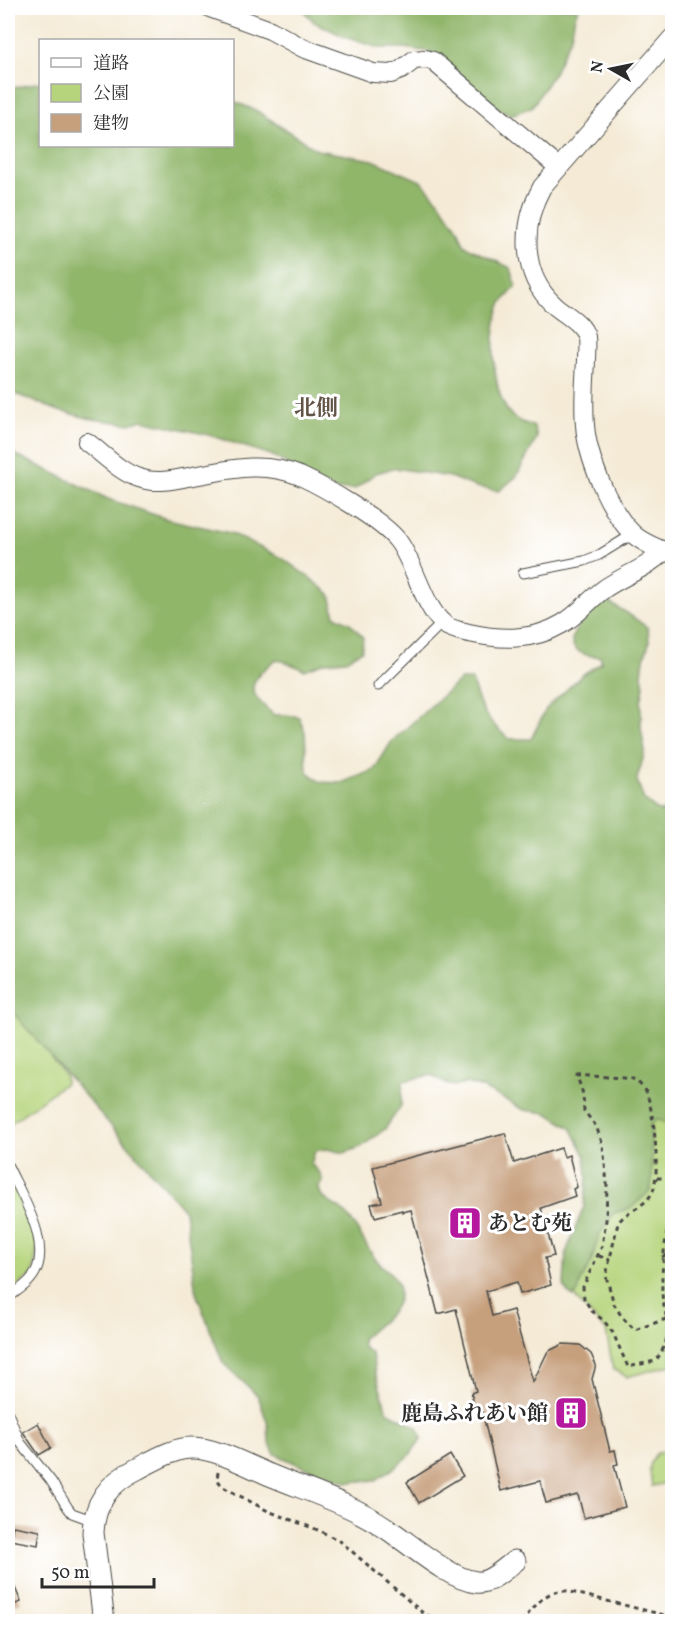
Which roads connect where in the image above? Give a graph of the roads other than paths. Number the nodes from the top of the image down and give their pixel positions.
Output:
1 (210, 8) edge
2 (671, 36) edge
3 (558, 167) junction
4 (87, 442) dead end
5 (633, 534) junction
6 (668, 552) edge
7 (523, 573) dead end
8 (442, 623) junction
9 (378, 686) dead end
10 (8, 1166) edge
11 (8, 1298) edge
12 (8, 1413) edge
13 (94, 1521) junction
14 (515, 1561) dead end
15 (104, 1622) edge

1 - 3 street
2 - 3 street
3 - 5 street
4 - 8 street
5 - 6 street
5 - 7 lane
6 - 8 street
8 - 9 lane
10 - 11 lane
12 - 13 lane
13 - 14 street
13 - 15 street

